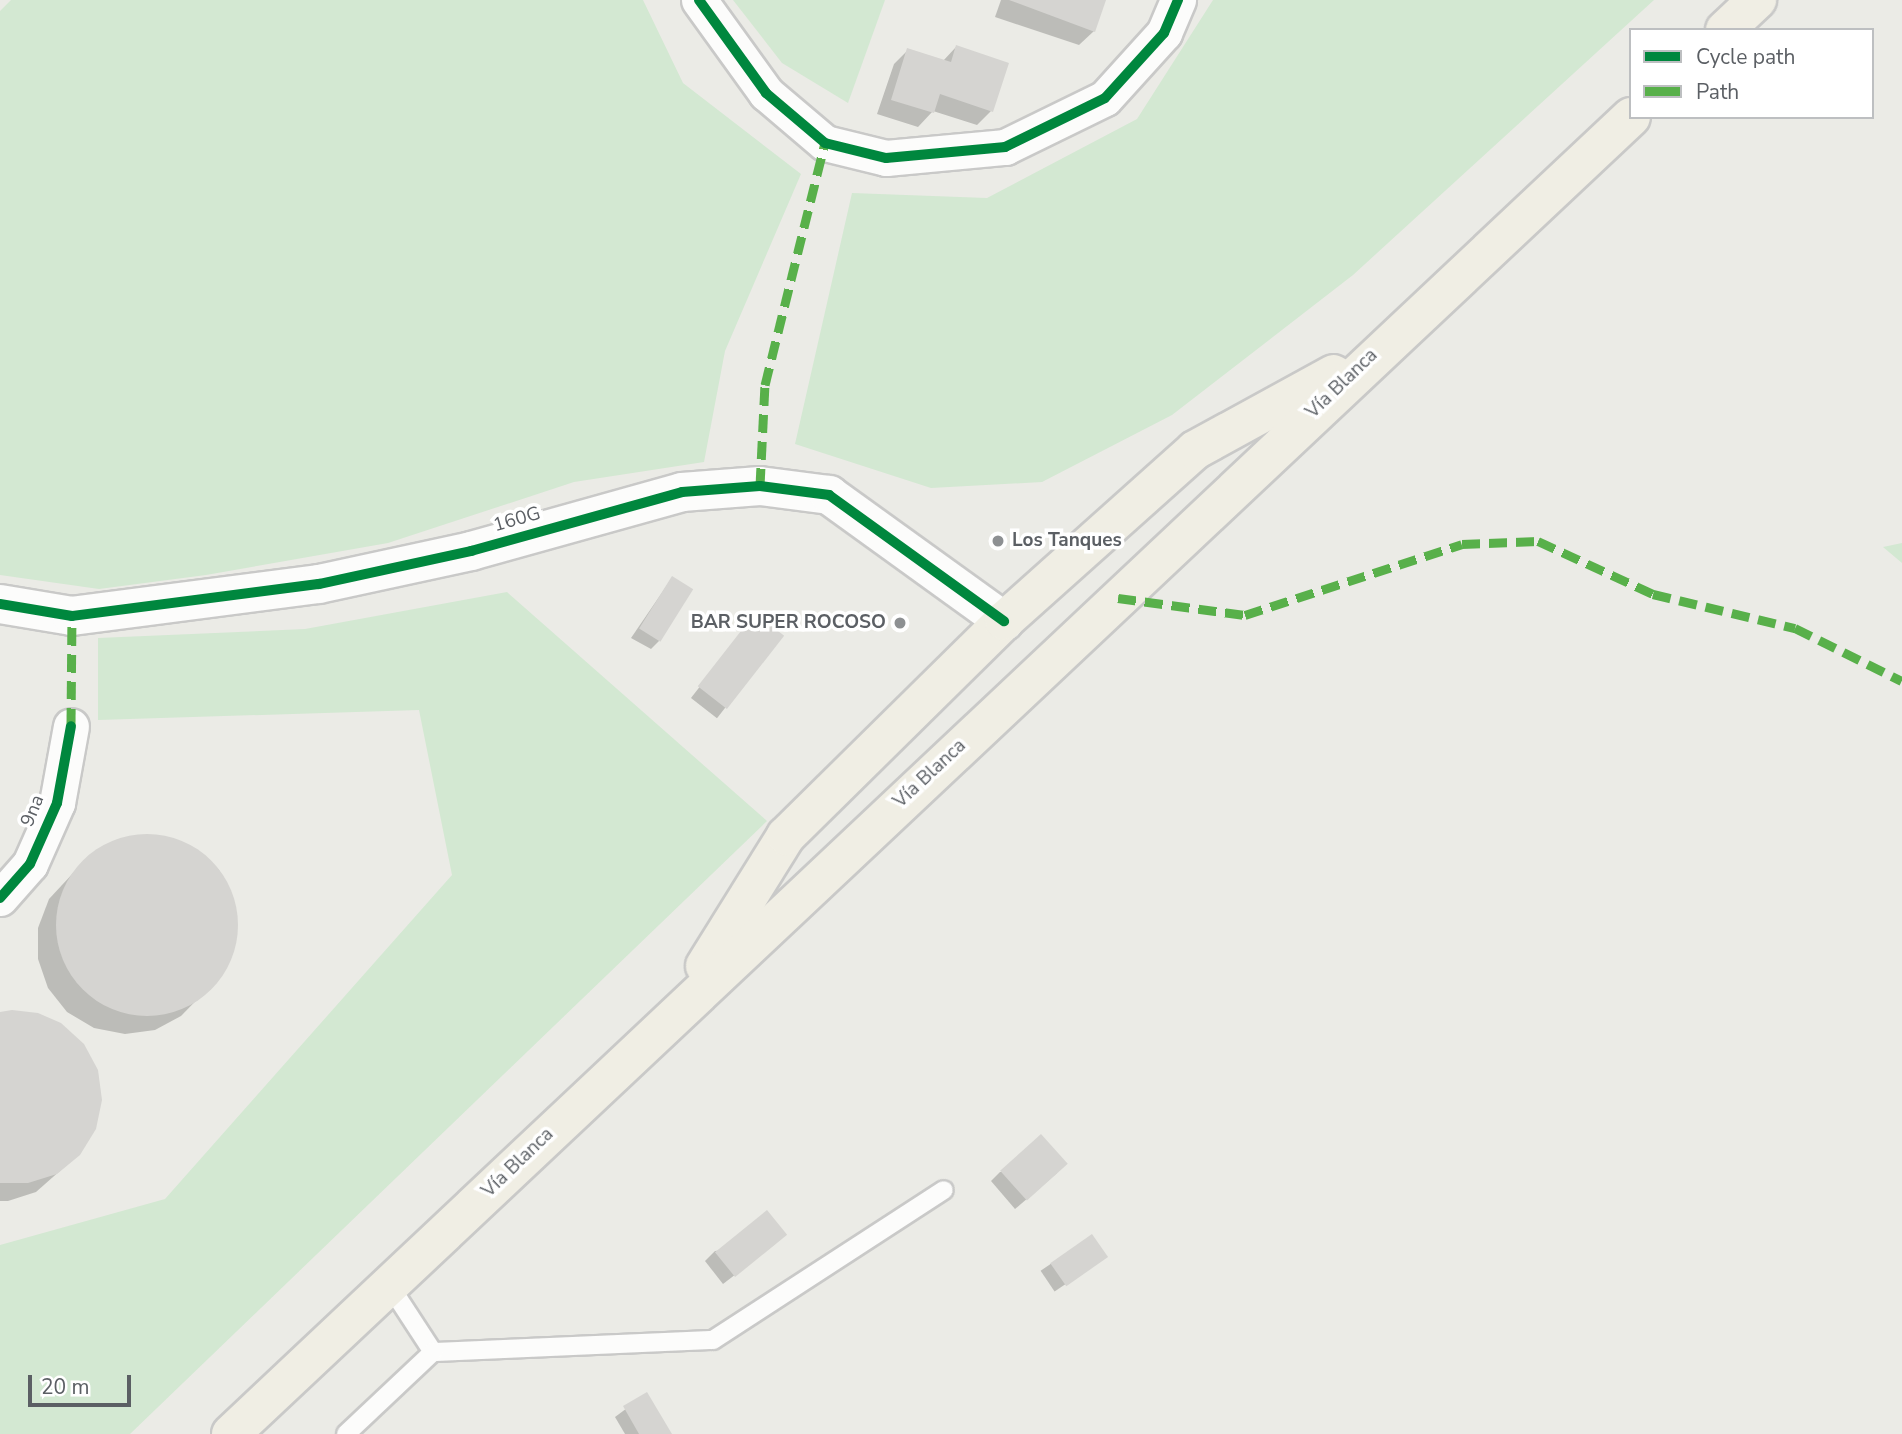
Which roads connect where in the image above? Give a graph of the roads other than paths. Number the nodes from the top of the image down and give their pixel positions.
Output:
1 (699, 0) edge
2 (1178, 0) edge
3 (1757, 0) edge
4 (1727, 28) edge
5 (1629, 119) edge
6 (1379, 349) junction
7 (0, 604) edge
8 (1004, 621) junction
9 (71, 726) dead end
10 (0, 898) edge
11 (678, 1009) junction
12 (944, 1190) dead end
13 (390, 1286) junction
14 (433, 1352) junction
15 (231, 1434) edge
16 (346, 1434) edge

1 - 2 street
3 - 4 highway
5 - 6 highway, Vía Blanca
6 - 8 highway
6 - 11 highway, Vía Blanca
7 - 8 street, 160G
8 - 11 highway
9 - 10 street, 9na
11 - 13 highway, Vía Blanca
12 - 14 lane
13 - 14 lane
13 - 15 highway, Vía Blanca
14 - 16 lane

